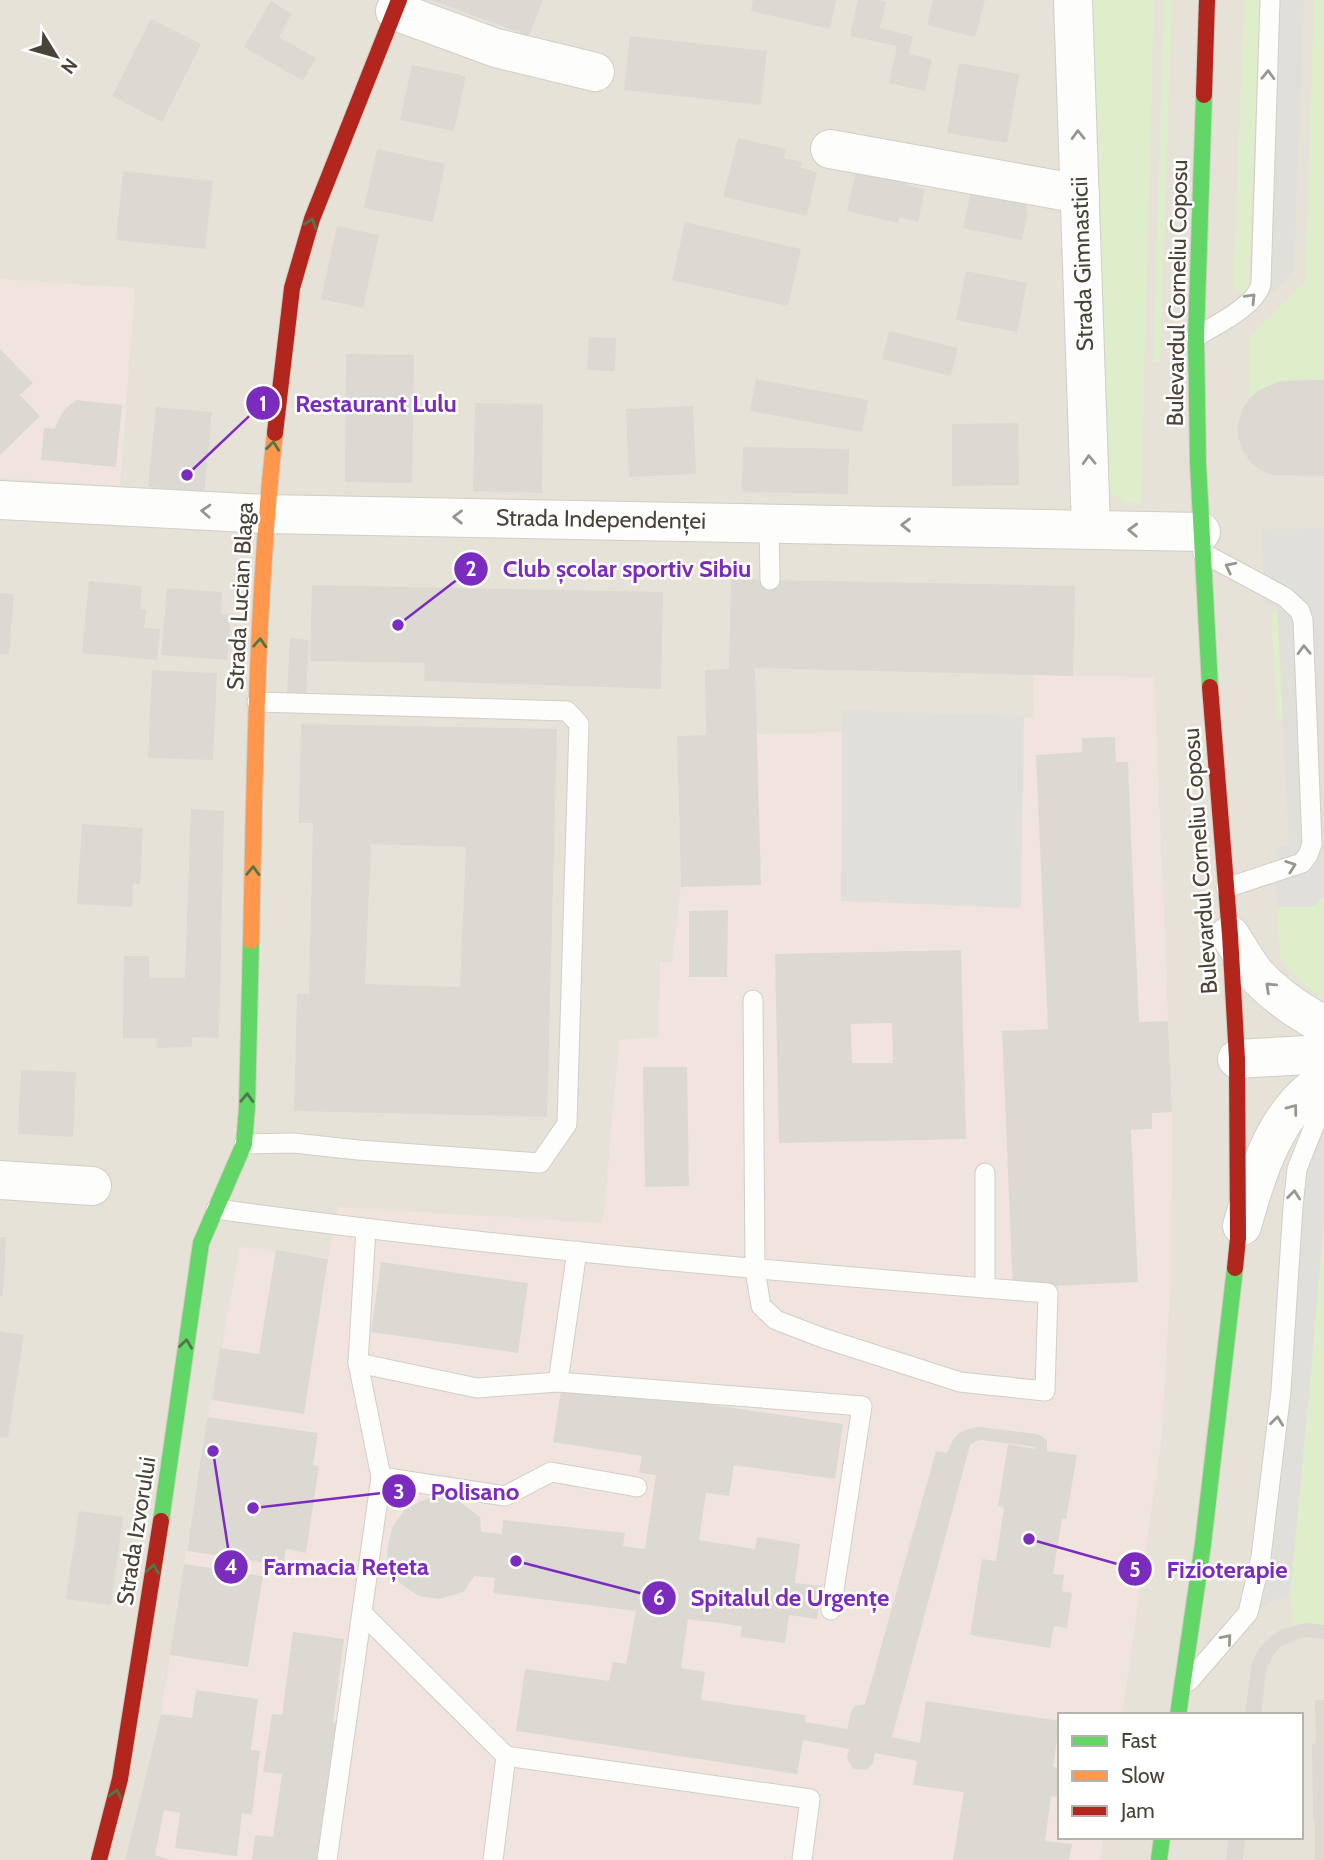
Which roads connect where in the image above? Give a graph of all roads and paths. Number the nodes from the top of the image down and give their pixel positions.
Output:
1 (1073, 0) edge
2 (1207, 0) edge
3 (1270, 0) edge
4 (397, 5) edge
5 (595, 72) dead end
6 (830, 149) dead end
7 (1080, 194) junction
8 (1196, 337) junction
9 (0, 500) edge
10 (265, 514) junction
11 (769, 523) junction
12 (1091, 528) junction
13 (1202, 542) junction
14 (769, 580) dead end
15 (257, 702) junction
16 (1226, 888) junction
17 (1230, 935) junction
18 (753, 1000) dead end
19 (1324, 1025) edge
20 (1324, 1054) edge
21 (1237, 1059) junction
22 (1324, 1081) edge
23 (1324, 1110) edge
24 (244, 1144) junction
25 (985, 1173) dead end
26 (0, 1180) edge
27 (92, 1186) dead end
28 (216, 1209) junction
29 (366, 1229) junction
30 (1238, 1238) junction
31 (577, 1251) junction
32 (755, 1270) junction
33 (985, 1288) junction
34 (358, 1363) junction
35 (558, 1382) junction
36 (381, 1477) junction
37 (637, 1487) dead end
38 (831, 1610) dead end
39 (363, 1614) junction
40 (1182, 1690) junction
41 (1178, 1713) edge
42 (506, 1756) junction
43 (1162, 1839) edge
44 (99, 1860) edge
45 (327, 1860) edge
46 (493, 1860) edge
47 (802, 1860) edge
48 (1159, 1860) edge

7 -> 1 street, Strada Gimnasticii
2 - 8 street, Bulevardul Corneliu Coposu
8 -> 3 lane
4 - 5 street
10 -> 4 street, Strada Lucian Blaga
6 - 7 street
12 -> 7 street, Strada Gimnasticii
8 - 13 street, Bulevardul Corneliu Coposu
10 -> 9 street, Strada Independenței
11 -> 10 street, Strada Independenței
15 -> 10 street, Strada Lucian Blaga
12 -> 11 street, Strada Independenței
11 - 14 lane
13 -> 12 street, Strada Independenței
13 - 16 street, Bulevardul Corneliu Coposu
16 -> 13 lane
24 -> 15 street, Strada Lucian Blaga
15 - 24 lane
16 - 17 street, Bulevardul Corneliu Coposu
19 -> 17 street
17 - 21 street, Bulevardul Corneliu Coposu
18 - 32 lane
20 - 21 street
21 - 30 street, Bulevardul Corneliu Coposu
30 -> 22 street
40 -> 23 lane
24 - 28 street, Strada Lucian Blaga
25 - 33 lane
26 - 27 street
28 - 29 lane
44 -> 28 street, Strada Izvorului
29 - 31 lane
29 - 34 lane
30 - 40 street, Bulevardul Corneliu Coposu
31 - 32 lane
31 - 35 lane
32 - 33 lane
32 - 33 lane
34 - 35 lane
34 - 36 lane
35 - 38 lane
36 - 37 lane
36 - 39 lane
39 - 42 lane
39 - 45 lane
40 - 41 street, Bulevardul Corneliu Coposu
42 - 46 lane
42 - 47 lane
43 - 48 street

